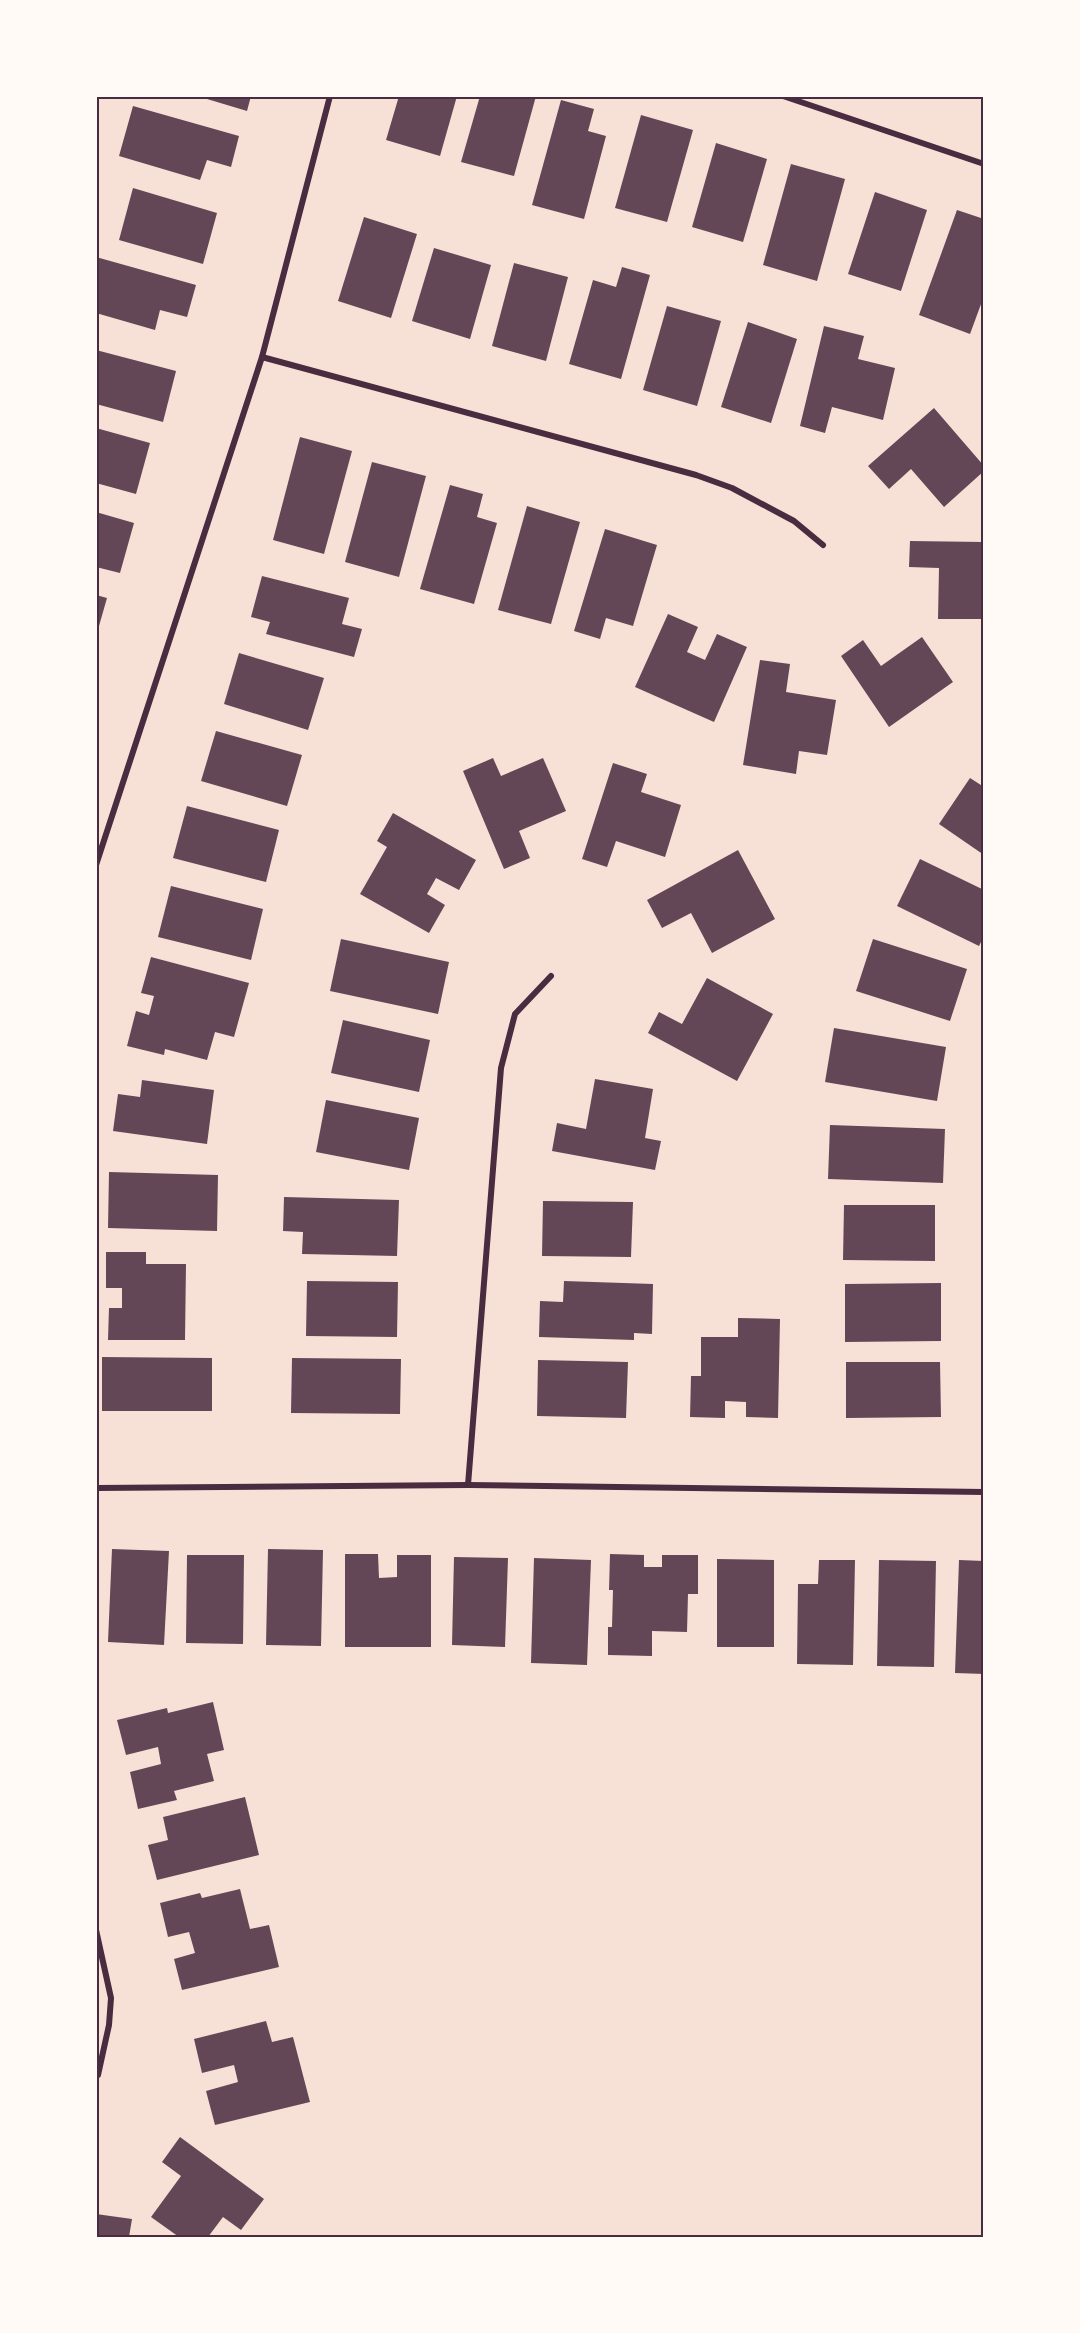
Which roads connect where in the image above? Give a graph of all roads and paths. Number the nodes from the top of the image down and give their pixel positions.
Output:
1 (330, 96) edge
2 (783, 96) edge
3 (984, 164) edge
4 (262, 357) junction
5 (823, 545) dead end
6 (96, 865) edge
7 (551, 976) dead end
8 (468, 1485) junction
9 (96, 1488) edge
10 (984, 1492) edge
11 (96, 1930) edge
12 (98, 2075) dead end

1 - 4 street
2 - 3 street
4 - 5 street
4 - 6 street
7 - 8 street
8 - 9 street
8 - 10 street
11 - 12 street

